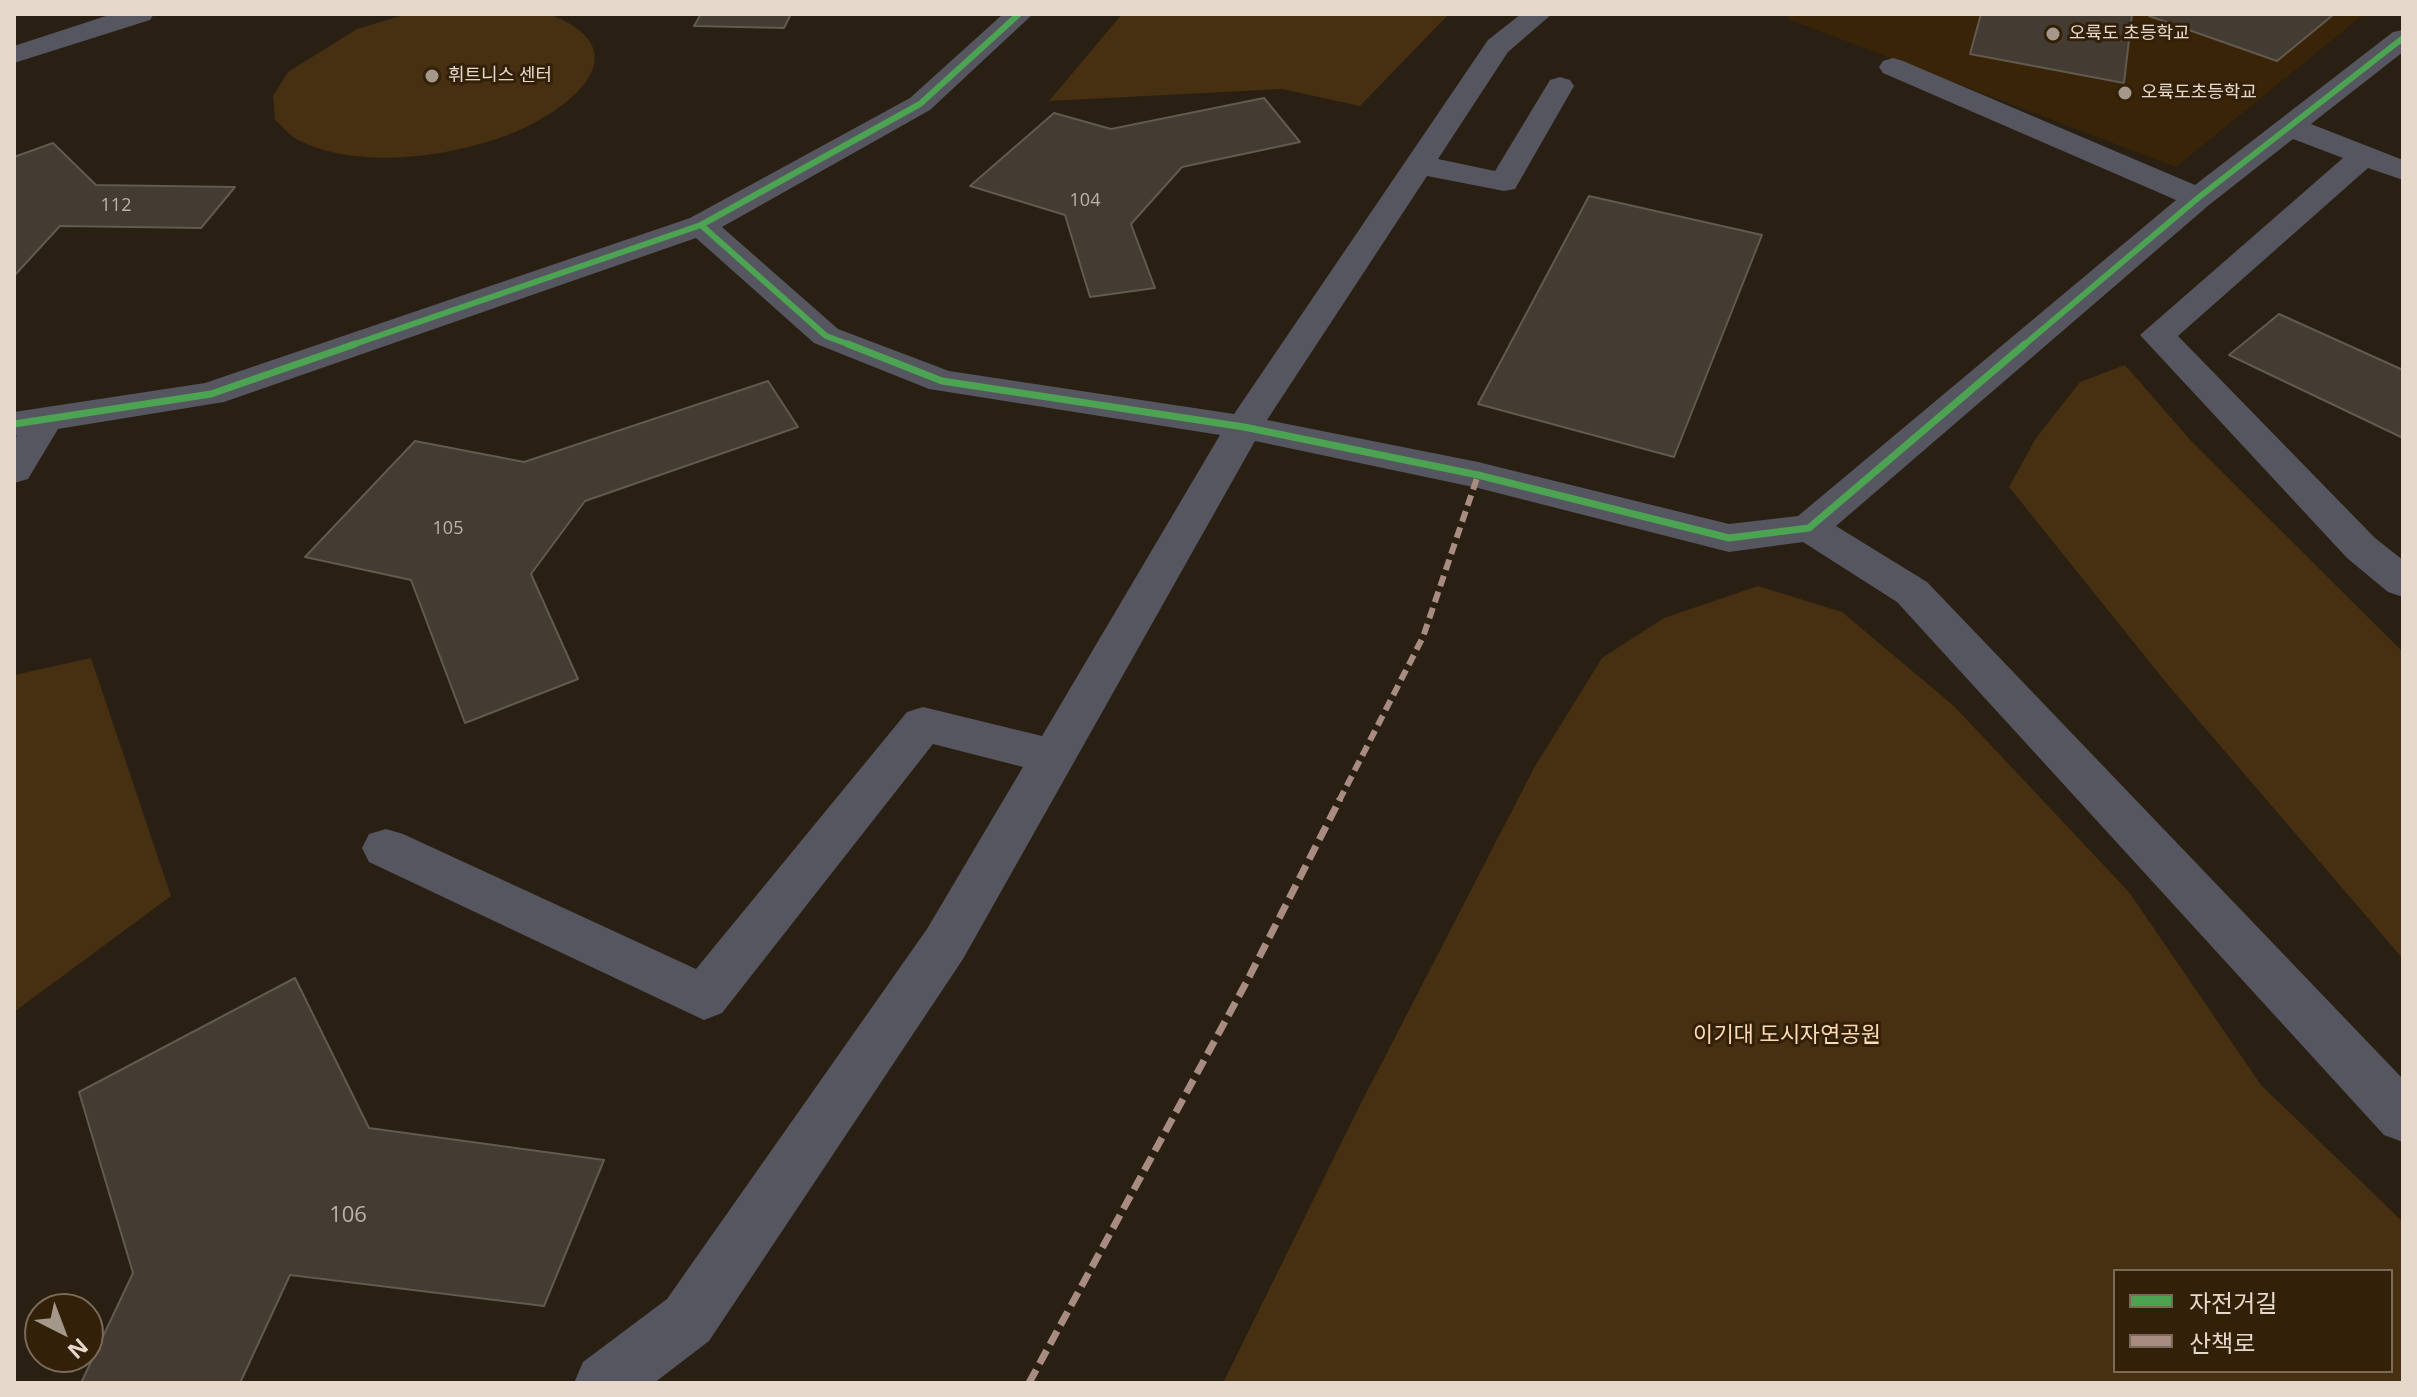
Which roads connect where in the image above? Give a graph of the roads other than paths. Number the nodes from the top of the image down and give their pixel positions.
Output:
1 (140, 14) edge
2 (1019, 14) edge
3 (1538, 14) edge
4 (2403, 38) edge
5 (14, 55) edge
6 (1893, 67) dead end
7 (1560, 86) dead end
8 (2288, 126) junction
9 (2364, 156) junction
10 (1419, 165) junction
11 (2403, 171) edge
12 (2198, 198) junction
13 (701, 225) junction
14 (30, 422) edge
15 (1244, 427) junction
16 (14, 470) edge
17 (1809, 528) junction
18 (2403, 582) edge
19 (1053, 757) junction
20 (386, 848) dead end
21 (2403, 1117) edge
22 (604, 1383) edge

1 - 5 street
2 - 13 street
3 - 10 street
4 - 8 street
6 - 12 street
7 - 10 street
8 - 9 street
8 - 12 street
9 - 11 street
9 - 18 street
10 - 15 street
12 - 17 street
13 - 14 street
13 - 15 street
14 - 16 street
15 - 17 street
15 - 19 street
17 - 21 street
19 - 20 street
19 - 22 street

